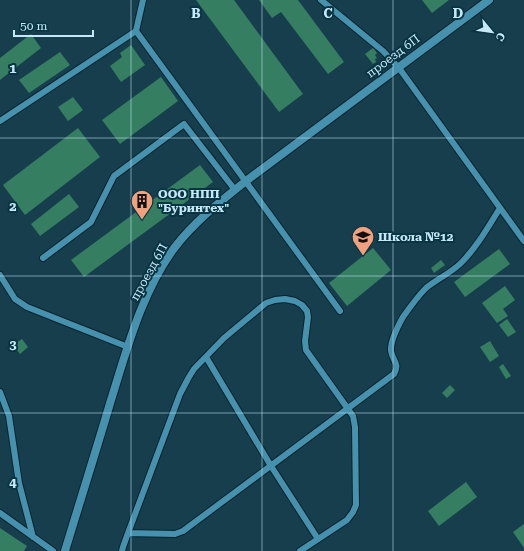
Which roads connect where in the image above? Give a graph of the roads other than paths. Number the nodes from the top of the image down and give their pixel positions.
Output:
1 (143, 0) edge
2 (321, 0) edge
3 (489, 0) edge
4 (136, 31) junction
5 (399, 68) junction
6 (0, 121) edge
7 (246, 181) junction
8 (235, 190) junction
9 (500, 208) junction
10 (524, 242) edge
11 (43, 258) dead end
12 (0, 275) edge
13 (340, 311) dead end
14 (128, 347) junction
15 (206, 357) junction
16 (0, 392) edge
17 (348, 409) junction
18 (271, 466) junction
19 (0, 513) edge
20 (128, 533) junction
21 (33, 537) junction
22 (318, 539) junction
23 (53, 551) edge
24 (65, 551) edge
25 (122, 551) edge
26 (300, 551) edge

1 - 4 lane
2 - 5 lane
3 - 5 street, проезд 6П
4 - 6 lane
4 - 7 lane
5 - 7 street, проезд 6П
5 - 9 lane
7 - 8 street, проезд 6П
7 - 13 lane
8 - 11 lane
8 - 14 street, проезд 6П
9 - 10 lane
9 - 17 lane
12 - 14 lane
14 - 24 street, проезд 6П
15 - 17 lane
15 - 18 lane
15 - 20 lane
16 - 21 lane
17 - 18 lane
17 - 22 lane
18 - 20 lane
18 - 22 lane
19 - 21 lane
20 - 25 lane
21 - 23 lane
22 - 26 lane

